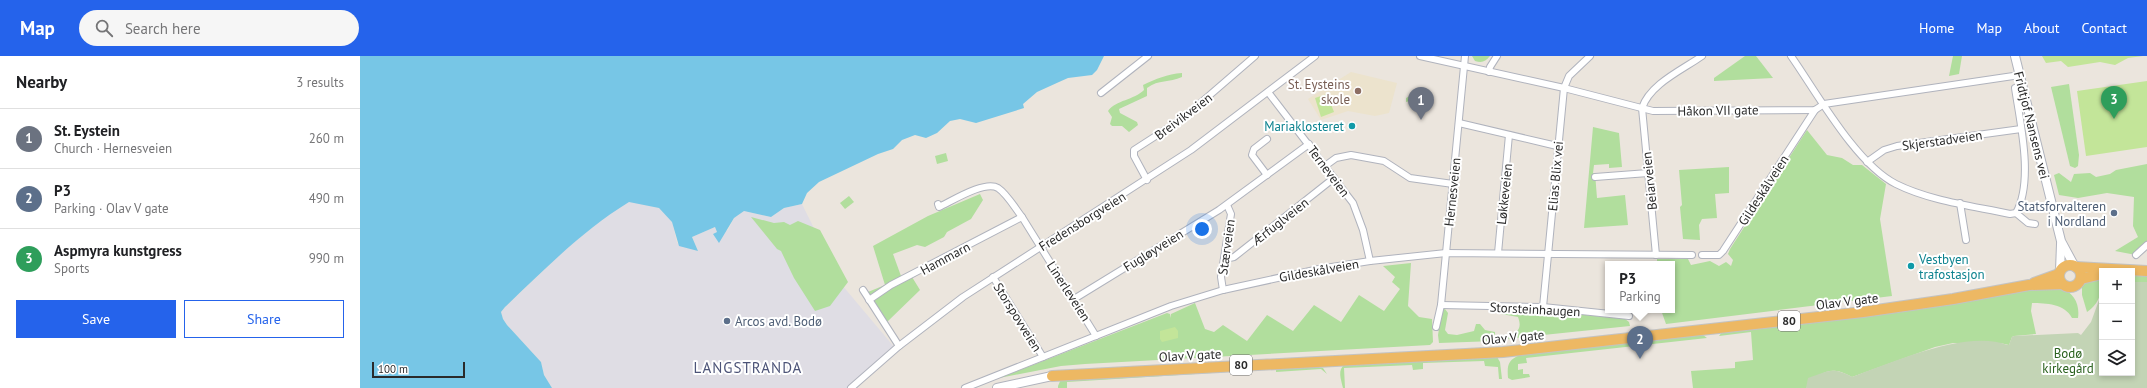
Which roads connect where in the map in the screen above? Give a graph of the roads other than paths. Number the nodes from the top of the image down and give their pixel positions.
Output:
1 (1148, 56) edge
2 (1254, 56) edge
3 (1315, 56) edge
4 (1420, 56) edge
5 (1465, 56) edge
6 (1497, 56) edge
7 (1590, 56) edge
8 (1702, 56) edge
9 (2015, 56) edge
10 (1794, 57) edge
11 (1464, 67) junction
12 (1489, 72) junction
13 (2020, 75) junction
14 (1564, 88) junction
15 (2015, 88) dead end
16 (1268, 92) junction
17 (1101, 93) dead end
18 (1824, 104) junction
19 (1642, 108) junction
20 (1815, 110) junction
21 (1459, 123) junction
22 (2021, 129) junction
23 (1510, 135) junction
24 (1267, 139) dead end
25 (1309, 144) junction
26 (1557, 146) junction
27 (1867, 162) junction
28 (1325, 166) junction
29 (1648, 173) junction
30 (1267, 175) junction
31 (1595, 177) dead end
32 (1334, 178) junction
33 (1147, 180) junction
34 (1453, 184) junction
35 (1960, 203) junction
36 (938, 204) dead end
37 (1227, 205) junction
38 (2016, 213) junction
39 (1022, 217) junction
40 (2035, 224) dead end
41 (1966, 240) dead end
42 (2061, 241) junction
43 (2147, 245) edge
44 (1041, 247) junction
45 (1446, 252) junction
46 (1498, 253) junction
47 (1549, 254) junction
48 (1656, 255) junction
49 (1692, 255) dead end
50 (1702, 255) dead end
51 (2136, 255) dead end
52 (1225, 259) junction
53 (1370, 261) junction
54 (2076, 267) junction
55 (2099, 269) edge
56 (2135, 271) edge
57 (2147, 271) edge
58 (2060, 272) junction
59 (2099, 275) edge
60 (993, 277) junction
61 (2081, 279) junction
62 (2062, 284) junction
63 (2029, 285) junction
64 (863, 290) dead end
65 (1223, 290) junction
66 (1074, 298) junction
67 (870, 300) junction
68 (1441, 305) junction
69 (1543, 307) junction
70 (1629, 316) dead end
71 (1436, 328) dead end
72 (1096, 336) junction
73 (899, 346) junction
74 (1043, 357) junction
75 (1052, 376) joint
76 (851, 388) edge
77 (965, 388) edge
78 (997, 388) edge

1 - 17 street
2 - 33 street, Breivikveien
3 - 16 street, Fredensborgveien
4 - 11 street, Håkon VII gate
5 - 11 street, Hernesveien
6 - 12 street
7 - 14 street, Elias Blix vei
8 - 19 street
9 - 13 street, Fridtjof Nansens vei
10 - 18 street
11 - 12 street, Håkon VII gate
11 - 21 street, Hernesveien
12 - 14 street, Håkon VII gate
13 - 18 street
13 - 42 street, Fridtjof Nansens vei
14 - 19 street, Håkon VII gate
14 - 26 street, Elias Blix vei
15 - 22 street
16 - 25 street, Terneveien
16 - 33 street, Fredensborgveien
18 - 20 street
18 - 27 street
19 - 20 street, Håkon VII gate
19 - 29 street, Beiarveien
20 - 50 street, Gildeskålveien
21 - 23 street
21 - 34 street, Hernesveien
22 - 27 street, Skjerstadveien
22 - 38 street
23 - 26 street
23 - 46 street, Løkkeveien
24 - 30 street
25 - 28 street, Terneveien
25 - 30 street, Fugløyveien
26 - 47 street, Elias Blix vei
27 - 35 street
28 - 32 street, Terneveien
28 - 34 street
29 - 31 street
29 - 48 street, Beiarveien
30 - 37 street, Fugløyveien
32 - 52 street, Ærfuglveien
32 - 53 street, Terneveien
33 - 44 street, Fredensborgveien
34 - 45 street, Hernesveien
35 - 38 street
35 - 41 street
36 - 39 street
37 - 52 street, Stærveien
37 - 66 street, Fugløyveien
38 - 40 street
39 - 44 street
39 - 67 street, Hammarn
42 - 54 street, Fridtjof Nansens vei
42 - 58 street, Fridtjof Nansens vei
43 - 51 street
44 - 60 street, Fredensborgveien
44 - 66 street, Linerleveien
45 - 46 street, Gildeskålveien
45 - 53 street, Gildeskålveien
45 - 68 street, Hernesveien
46 - 47 street, Gildeskålveien
47 - 48 street, Gildeskålveien
47 - 69 street, Elias Blix vei
48 - 49 street, Gildeskålveien
52 - 65 street, Stærveien
53 - 65 street, Gildeskålveien
54 - 55 highway, Olav V gate / 80
54 - 58 highway, Olav V gate / 80
54 - 61 highway
56 - 57 highway, Olav V gate / 80
58 - 62 highway
58 - 63 highway, Olav V gate / 80
59 - 61 highway, Olav V gate / 80
60 - 73 street, Fredensborgveien
60 - 74 street, Storspovveien
61 - 62 highway, Olav V gate / 80
62 - 63 highway, Olav V gate / 80
63 - 75 highway, Olav V gate / 80
64 - 67 street
65 - 72 street, Gildeskålveien
66 - 72 street, Linerleveien
67 - 73 street
68 - 69 street, Storsteinhaugen
68 - 71 street, Hernesveien
69 - 70 street, Storsteinhaugen
72 - 74 street, Gildeskålveien
73 - 76 street, Fredensborgveien
74 - 77 street, Gildeskålveien
75 - 78 street, Olav V gate

